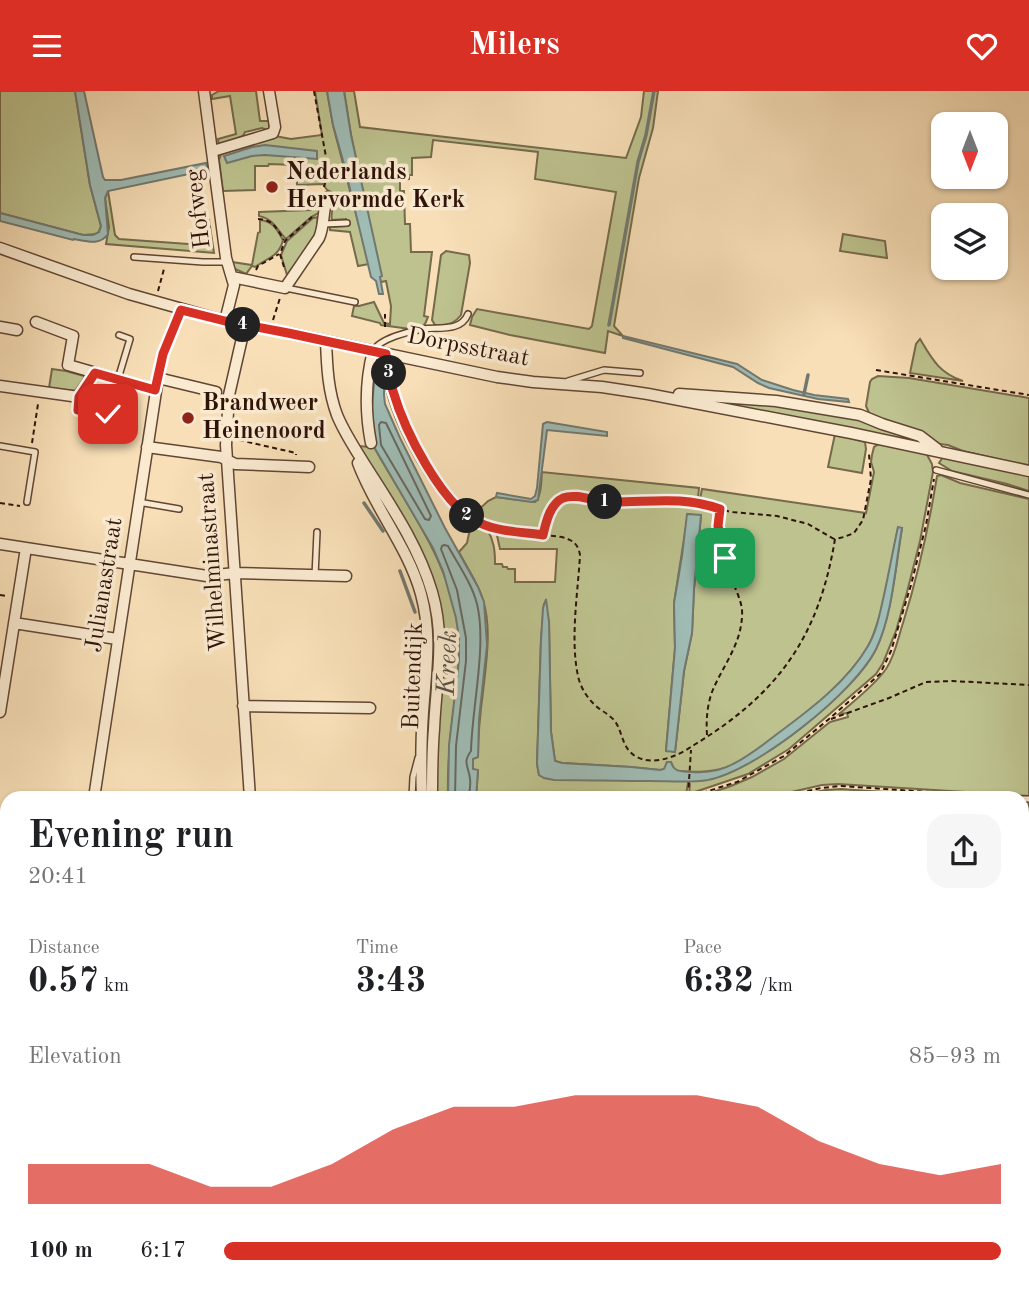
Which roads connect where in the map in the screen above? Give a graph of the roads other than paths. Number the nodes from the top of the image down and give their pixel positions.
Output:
1 (206, 91) edge
2 (269, 91) edge
3 (213, 152) junction
4 (328, 197) road end
5 (323, 219) junction
6 (347, 223) dead end
7 (0, 248) edge
8 (134, 257) dead end
9 (227, 262) junction
10 (233, 277) junction
11 (285, 288) junction
12 (355, 302) dead end
13 (468, 314) dead end
14 (225, 321) junction
15 (36, 322) dead end
16 (245, 325) junction
17 (0, 327) edge
18 (18, 330) dead end
19 (119, 335) dead end
20 (326, 341) junction
21 (373, 351) junction
22 (386, 354) junction
23 (369, 369) junction
24 (388, 370) junction
25 (95, 373) junction
26 (640, 373) dead end
27 (118, 379) junction
28 (558, 384) junction
29 (0, 386) edge
30 (155, 390) junction
31 (216, 392) dead end
32 (648, 394) junction
33 (370, 443) dead end
34 (0, 446) edge
35 (147, 447) junction
36 (356, 450) junction
37 (939, 451) junction
38 (227, 460) junction
39 (309, 467) dead end
40 (936, 470) road end
41 (1029, 471) edge
42 (1029, 495) edge
43 (27, 502) road end
44 (138, 502) junction
45 (179, 509) dead end
46 (473, 520) road end
47 (317, 532) dead end
48 (0, 544) edge
49 (26, 548) junction
50 (129, 564) junction
51 (235, 573) junction
52 (315, 576) junction
53 (346, 576) dead end
54 (14, 623) junction
55 (117, 639) junction
56 (243, 706) junction
57 (370, 708) dead end
58 (0, 712) edge
59 (422, 749) junction
60 (95, 791) edge
61 (249, 791) edge
62 (413, 791) edge
63 (422, 791) edge
64 (432, 791) edge

1 - 3 street, Hofweg
2 - 3 street
3 - 9 street, Hofweg
4 - 5 street
5 - 6 lane
5 - 11 street
7 - 14 street, Dorpsstraat
8 - 9 lane
9 - 10 street, Hofweg
10 - 11 street
10 - 14 street, Hofweg
11 - 12 lane
13 - 21 lane
14 - 16 street, Dorpsstraat
15 - 25 street
16 - 20 street, Dorpsstraat
16 - 38 street, Wilhelminastraat
17 - 18 street
19 - 27 lane
20 - 21 street, Dorpsstraat
20 - 36 street, Buitendijk
21 - 22 street, Dorpsstraat
21 - 23 street
22 - 24 street
22 - 28 street, Dorpsstraat
23 - 24 street
23 - 33 street
24 - 46 street
25 - 27 street
25 - 29 street
26 - 28 lane
27 - 30 street
28 - 32 street, Dorpsstraat
30 - 31 street, Julianastraat
30 - 35 street, Julianastraat
32 - 37 street, Dorpsstraat
32 - 37 street, Dorpsstraat
34 - 43 lane
35 - 38 street
35 - 44 street, Julianastraat
36 - 59 street, Buitendijk
36 - 64 street, Buitendijk
37 - 41 street, Dorpsstraat
38 - 39 street
38 - 51 street, Wilhelminastraat
40 - 42 lane
44 - 45 lane
44 - 50 street, Julianastraat
47 - 52 lane
48 - 49 street
49 - 50 street
49 - 54 street
50 - 51 street
50 - 55 street, Julianastraat
51 - 52 street
51 - 56 street, Wilhelminastraat
52 - 53 street
54 - 55 street
54 - 58 street
55 - 60 street, Julianastraat
56 - 57 street
56 - 61 street, Wilhelminastraat
59 - 62 lane, Buitendijk
59 - 63 street, Buitendijk

